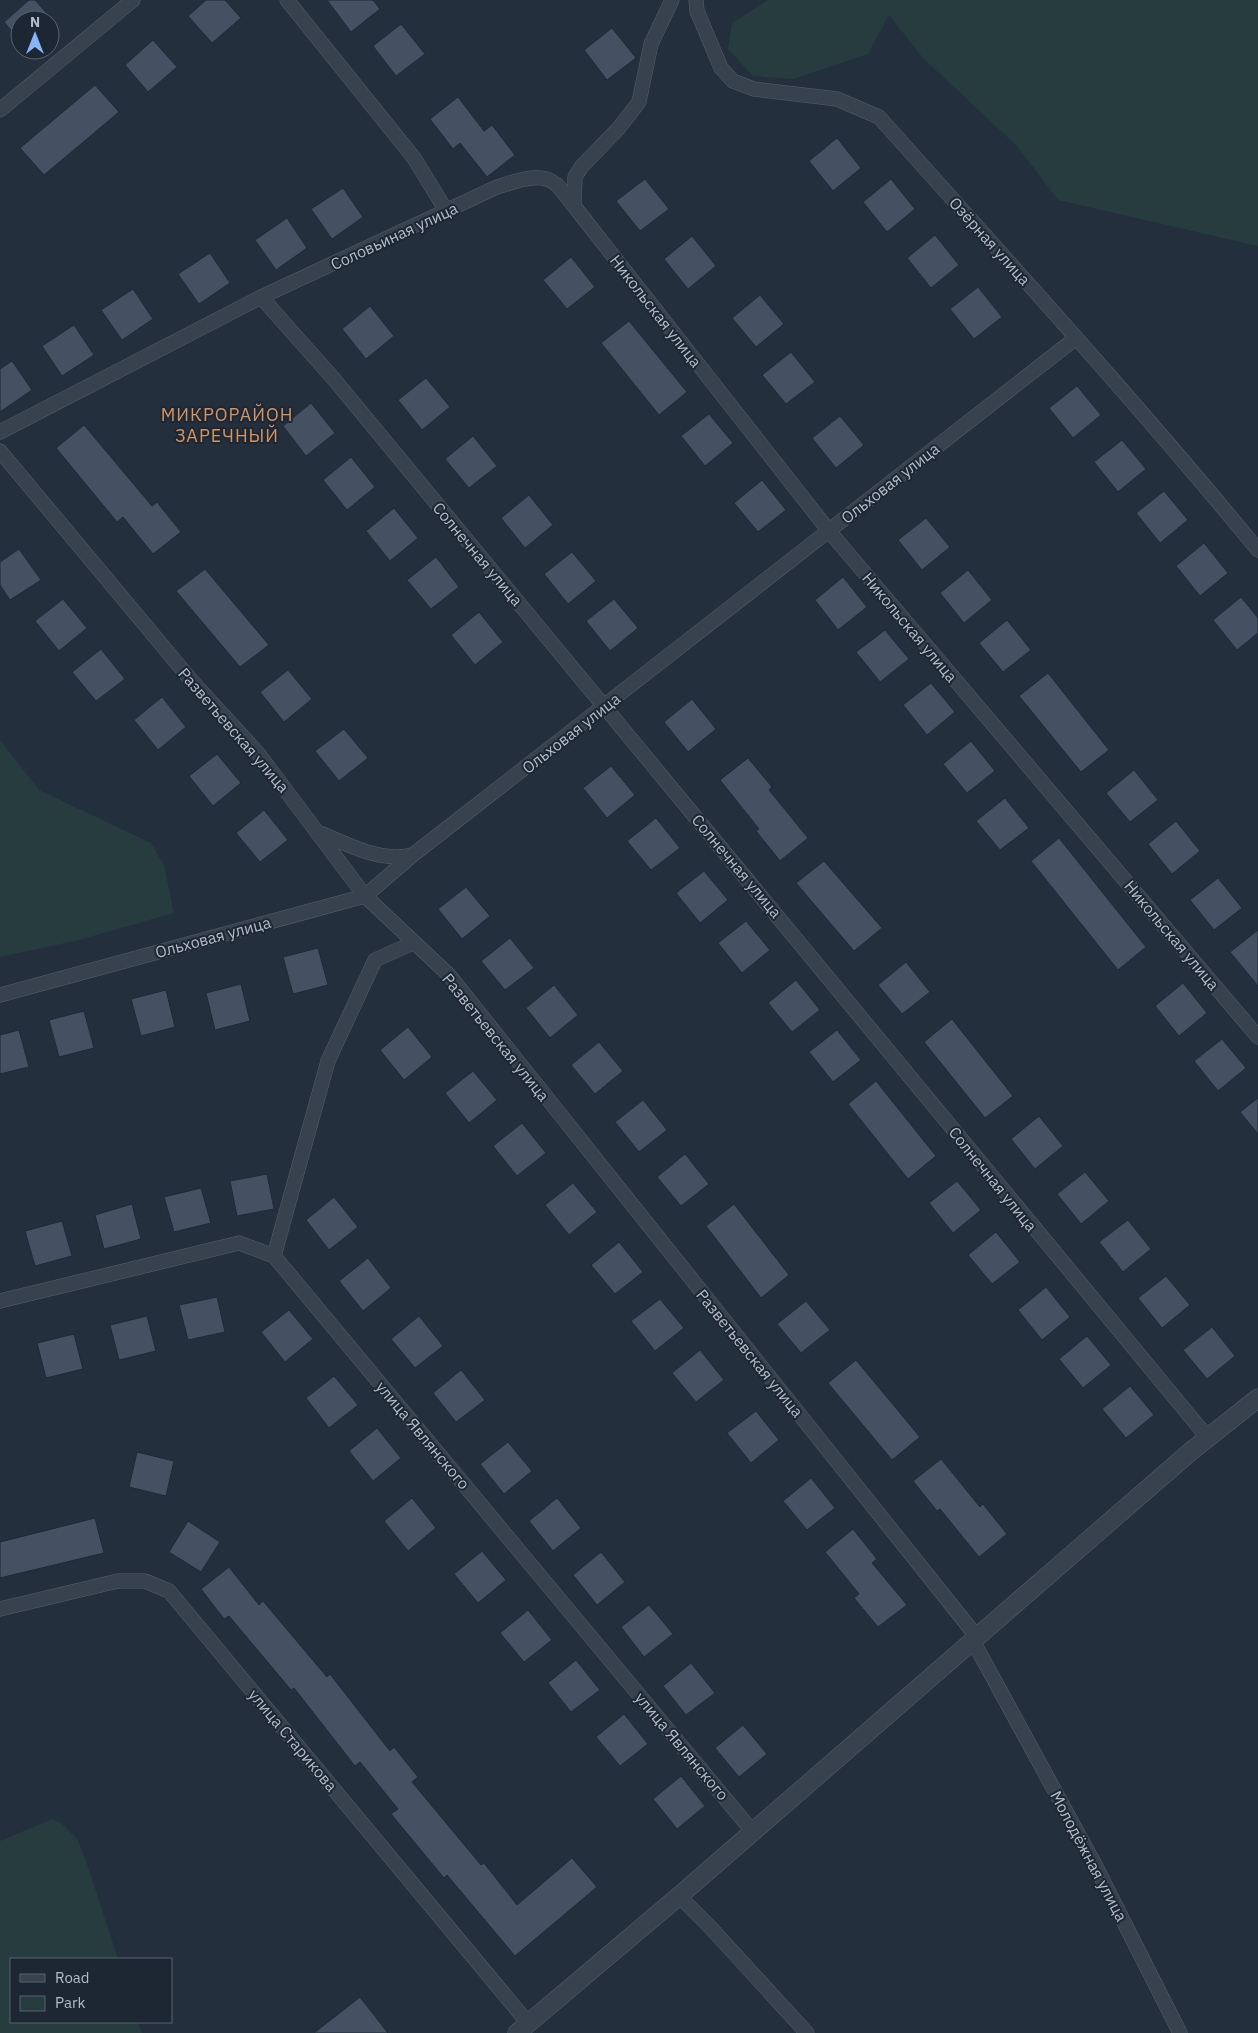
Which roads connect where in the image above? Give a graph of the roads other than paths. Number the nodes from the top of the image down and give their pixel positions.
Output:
1 (133, 0) edge
2 (287, 0) edge
3 (672, 0) edge
4 (696, 0) edge
5 (0, 110) edge
6 (574, 206) junction
7 (447, 212) junction
8 (261, 297) junction
9 (1076, 338) junction
10 (0, 432) edge
11 (0, 451) edge
12 (829, 531) junction
13 (1258, 550) edge
14 (605, 706) junction
15 (320, 833) junction
16 (414, 854) junction
17 (365, 896) junction
18 (413, 943) junction
19 (0, 996) edge
20 (1258, 1037) edge
21 (274, 1256) junction
22 (0, 1301) edge
23 (1258, 1398) edge
24 (1208, 1438) junction
25 (0, 1610) edge
26 (975, 1639) junction
27 (995, 1680) joint
28 (753, 1832) junction
29 (679, 1896) junction
30 (522, 2028) edge
31 (806, 2033) edge
32 (1180, 2033) edge

1 - 5 street
2 - 7 street
3 - 6 street
4 - 9 street, Озёрная улица
6 - 7 street, Соловьиная улица
6 - 12 street, Никольская улица
7 - 8 street, Соловьиная улица
8 - 10 street, Соловьиная улица
8 - 14 street, Солнечная улица
9 - 12 street, Ольховая улица
9 - 13 street, Озёрная улица
11 - 15 street, Разветьевская улица
12 - 14 street, Ольховая улица
12 - 20 street, Никольская улица
14 - 16 street, Ольховая улица
14 - 24 street, Солнечная улица
15 - 16 street
15 - 17 street, Разветьевская улица
16 - 17 street, Ольховая улица
17 - 18 street, Разветьевская улица
17 - 19 street, Ольховая улица
18 - 21 street
18 - 26 street, Разветьевская улица
21 - 22 street, улица Являнского
21 - 28 street, улица Являнского
23 - 24 street
24 - 26 street
25 - 30 street, улица Старикова
26 - 27 street, Разветьевская улица
26 - 28 street
27 - 32 street, Молодёжная улица
28 - 29 street
29 - 30 street
29 - 31 street

